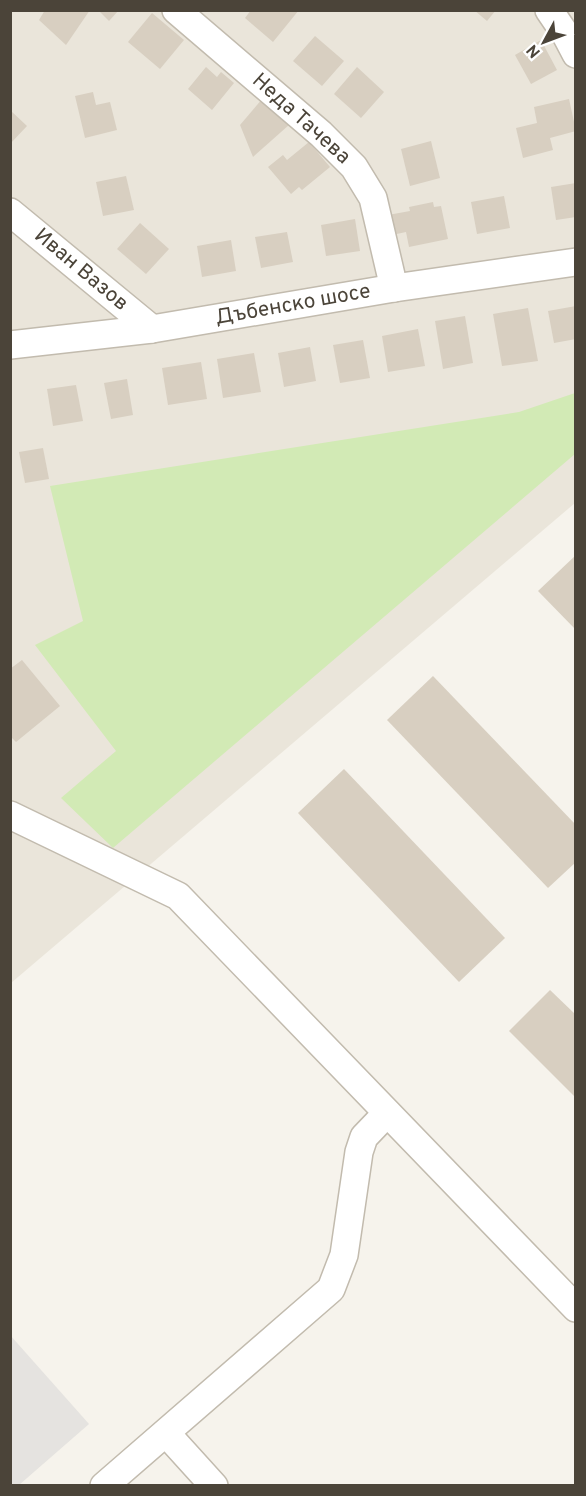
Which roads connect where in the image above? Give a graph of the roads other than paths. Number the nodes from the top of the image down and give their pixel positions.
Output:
1 (176, 10) edge
2 (549, 10) edge
3 (576, 54) edge
4 (10, 212) edge
5 (576, 262) edge
6 (394, 288) junction
7 (152, 328) junction
8 (10, 345) edge
9 (10, 815) edge
10 (387, 1113) junction
11 (576, 1308) edge
12 (166, 1433) junction
13 (104, 1485) edge
14 (214, 1485) edge

1 - 6 street, Неда Тачева
2 - 3 street
4 - 7 street, Иван Вазов
5 - 6 street, Дъбенско шосе
6 - 7 street, Дъбенско шосе
7 - 8 street, Дъбенско шосе
9 - 10 street
10 - 11 street
10 - 12 street
12 - 13 street
12 - 14 street

